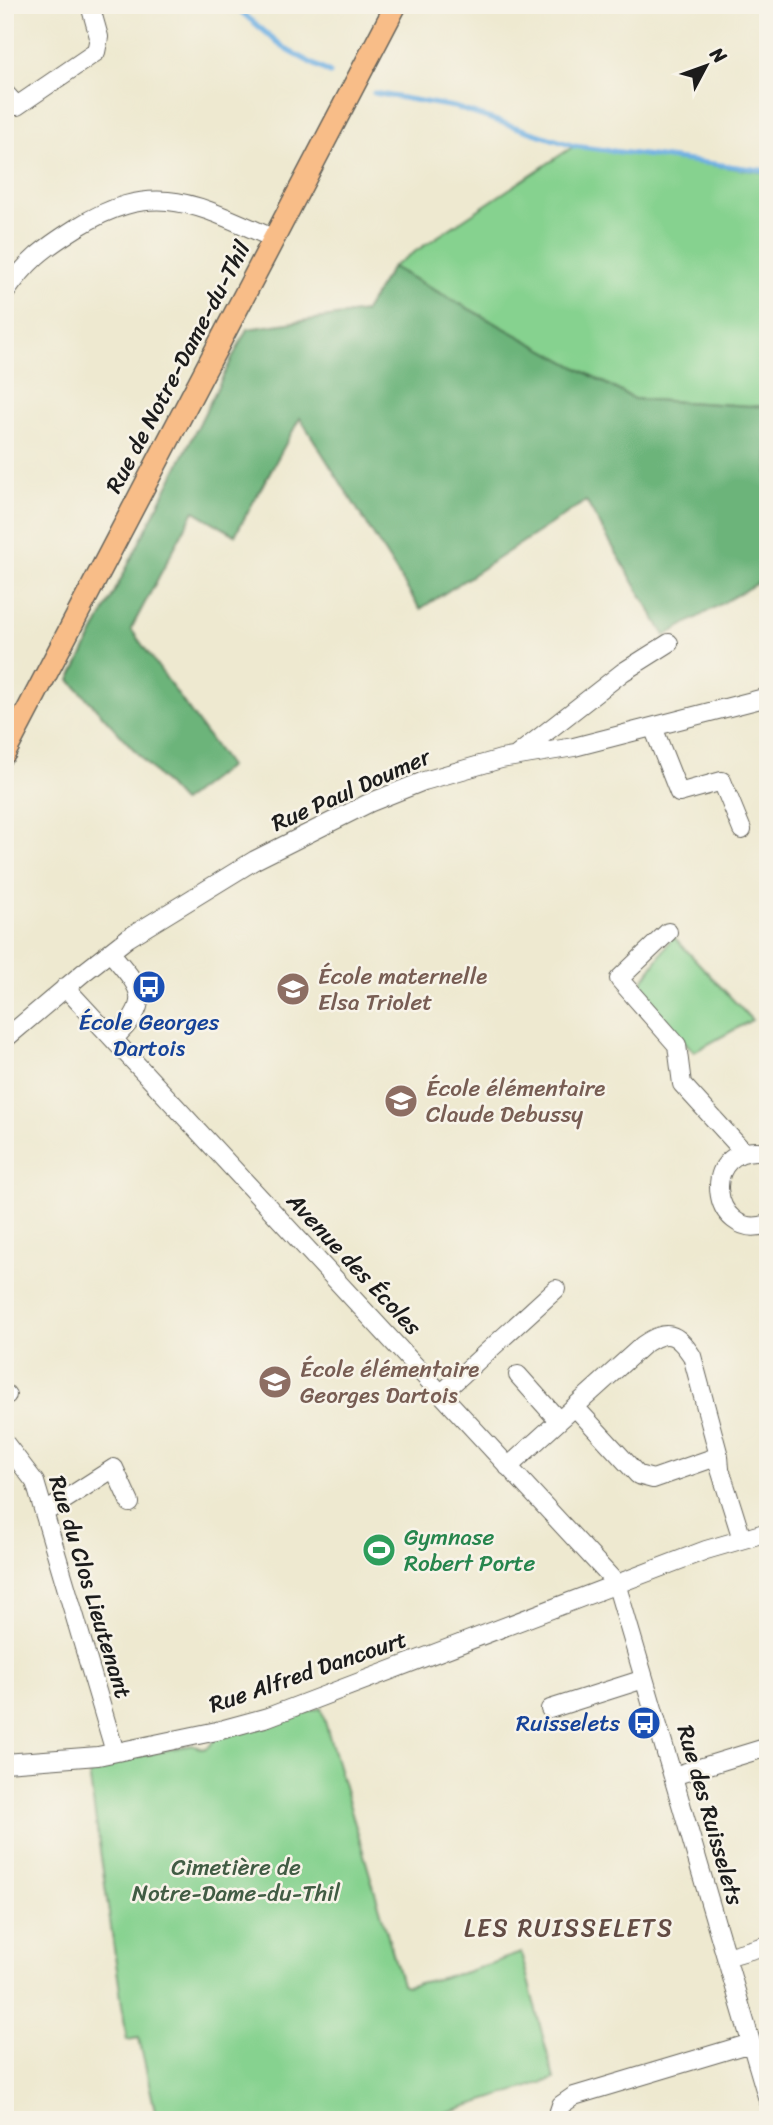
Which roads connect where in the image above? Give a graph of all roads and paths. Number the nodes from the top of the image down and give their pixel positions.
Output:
1 (90, 5) edge
2 (396, 5) edge
3 (5, 93) edge
4 (275, 239) junction
5 (5, 293) edge
6 (669, 643) dead end
7 (768, 697) edge
8 (653, 727) junction
9 (5, 753) edge
10 (517, 755) junction
11 (742, 830) dead end
12 (668, 932) dead end
13 (110, 951) junction
14 (65, 987) junction
15 (5, 1039) edge
16 (113, 1040) junction
17 (744, 1152) junction
18 (768, 1152) edge
19 (768, 1224) edge
20 (556, 1289) dead end
21 (517, 1375) dead end
22 (441, 1394) junction
23 (575, 1407) junction
24 (559, 1421) junction
25 (5, 1443) edge
26 (719, 1456) junction
27 (508, 1467) junction
28 (130, 1503) dead end
29 (44, 1513) junction
30 (768, 1532) edge
31 (742, 1539) junction
32 (616, 1583) junction
33 (644, 1679) junction
34 (550, 1709) dead end
35 (768, 1747) edge
36 (115, 1752) junction
37 (5, 1763) edge
38 (673, 1776) junction
39 (768, 1945) edge
40 (726, 1957) junction
41 (751, 2043) junction
42 (768, 2100) edge
43 (556, 2120) edge

1 - 3 street
2 - 4 main road, Rue de Notre-Dame-du-Thil
4 - 5 street
4 - 9 main road, Rue de Notre-Dame-du-Thil
6 - 10 street
7 - 8 street, Rue Paul Doumer
8 - 10 street, Rue Paul Doumer
8 - 11 street
10 - 13 street, Rue Paul Doumer
12 - 17 street
13 - 14 street, Rue Paul Doumer
13 - 16 street
14 - 15 street, Rue Paul Doumer
14 - 16 street, Avenue des Écoles
16 - 22 street, Avenue des Écoles
17 - 18 street
17 - 19 street
20 - 22 street
21 - 24 street
22 - 27 street, Avenue des Écoles
23 - 24 street
23 - 26 street
23 - 26 street
24 - 27 street
25 - 29 street, Rue du Clos Lieutenant
26 - 31 street
27 - 32 street, Avenue des Écoles
28 - 29 street
29 - 36 street, Rue du Clos Lieutenant
30 - 31 street, Rue Alfred Dancourt
31 - 32 street, Rue Alfred Dancourt
32 - 33 street, Rue des Ruisselets
32 - 36 street, Rue Alfred Dancourt
33 - 34 street
33 - 38 street, Rue des Ruisselets
35 - 38 street
36 - 37 street, Rue Alfred Dancourt
38 - 40 street, Rue des Ruisselets
39 - 40 street
40 - 41 street, Rue des Ruisselets
41 - 42 street, Rue des Ruisselets
41 - 43 street

